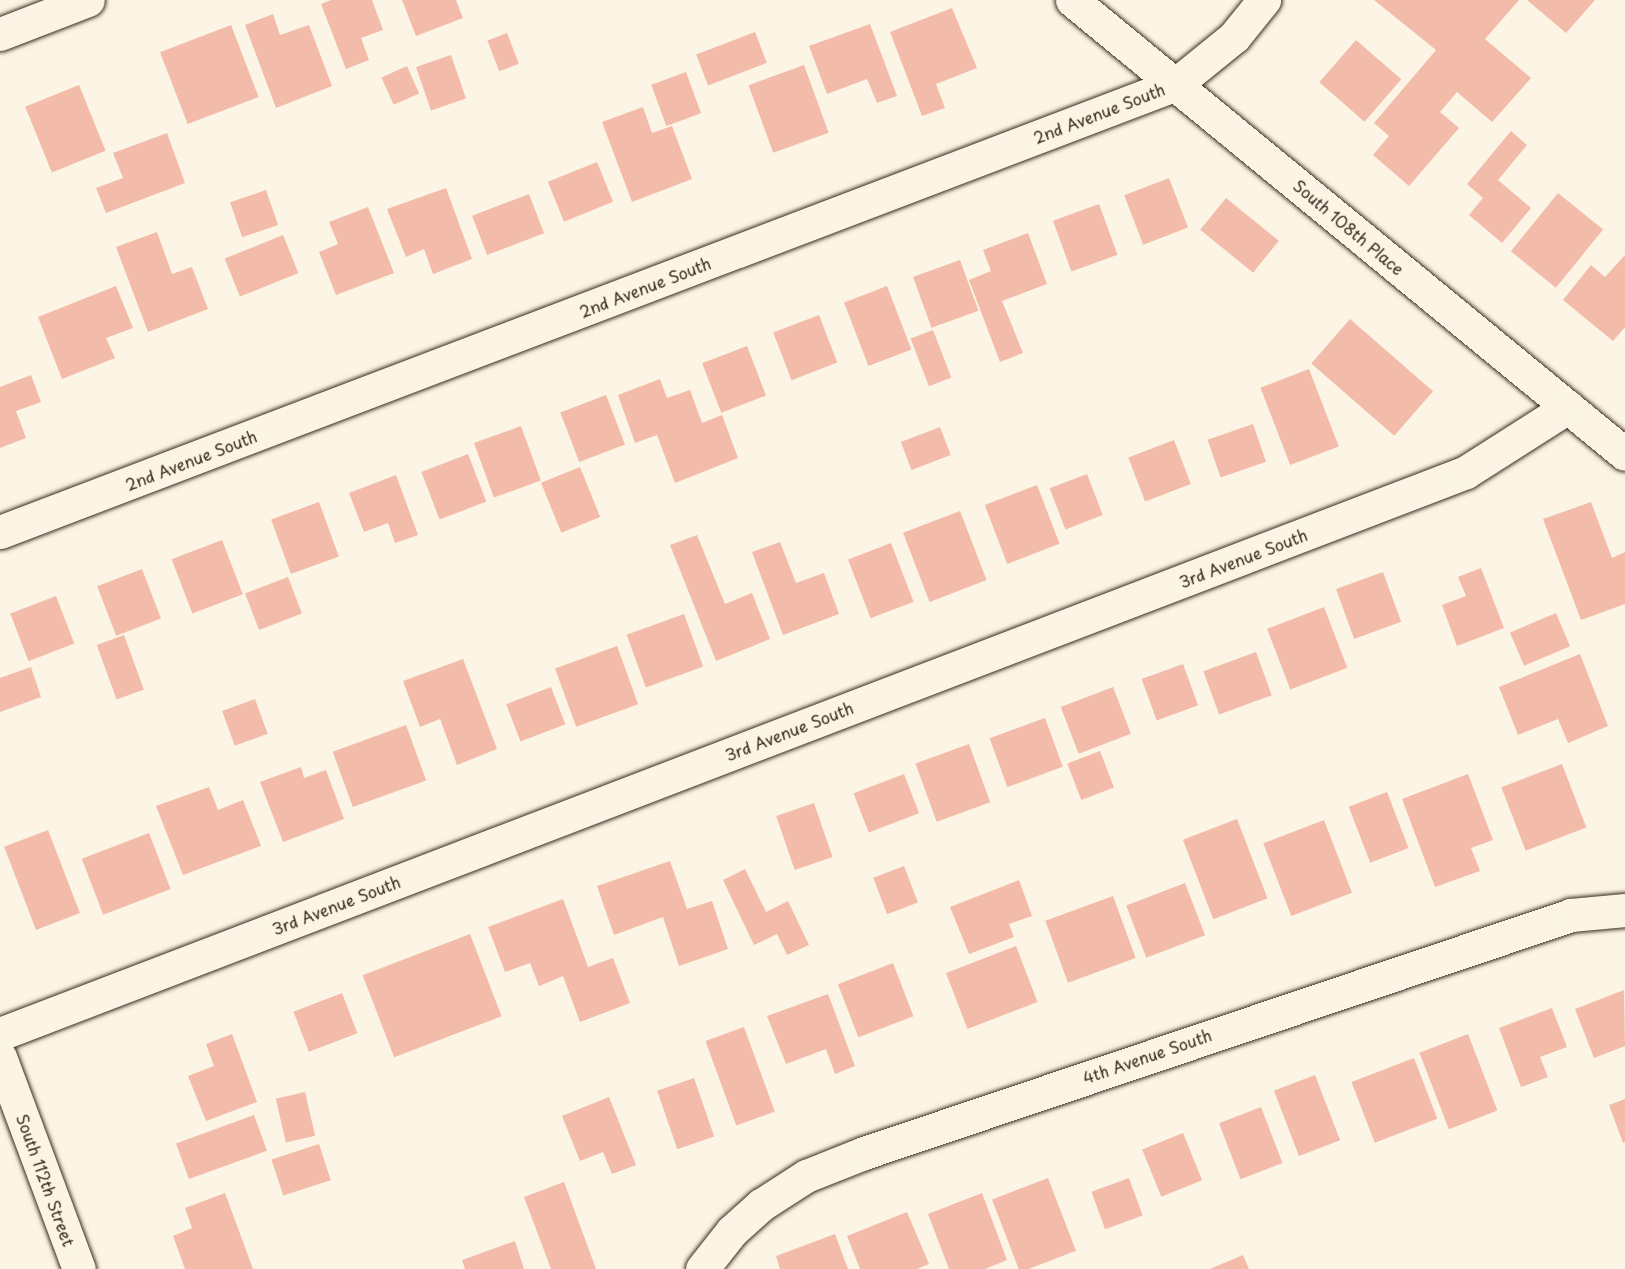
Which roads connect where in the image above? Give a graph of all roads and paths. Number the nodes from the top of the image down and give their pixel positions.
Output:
1 (88, 0) edge
2 (1072, 0) edge
3 (1264, 0) edge
4 (0, 34) edge
5 (1176, 84) junction
6 (1568, 407) junction
7 (1625, 454) edge
8 (0, 532) edge
9 (1625, 910) edge
10 (0, 1034) edge
11 (0, 1057) edge
12 (79, 1269) edge
13 (702, 1269) edge

1 - 4 street
2 - 5 street, South 108th Place
3 - 5 street, 2nd Avenue South
5 - 6 street, South 108th Place
5 - 8 street, 2nd Avenue South
6 - 7 street, South 108th Place
6 - 10 street, 3rd Avenue South
9 - 13 street, 4th Avenue South
11 - 12 street, South 112th Street

